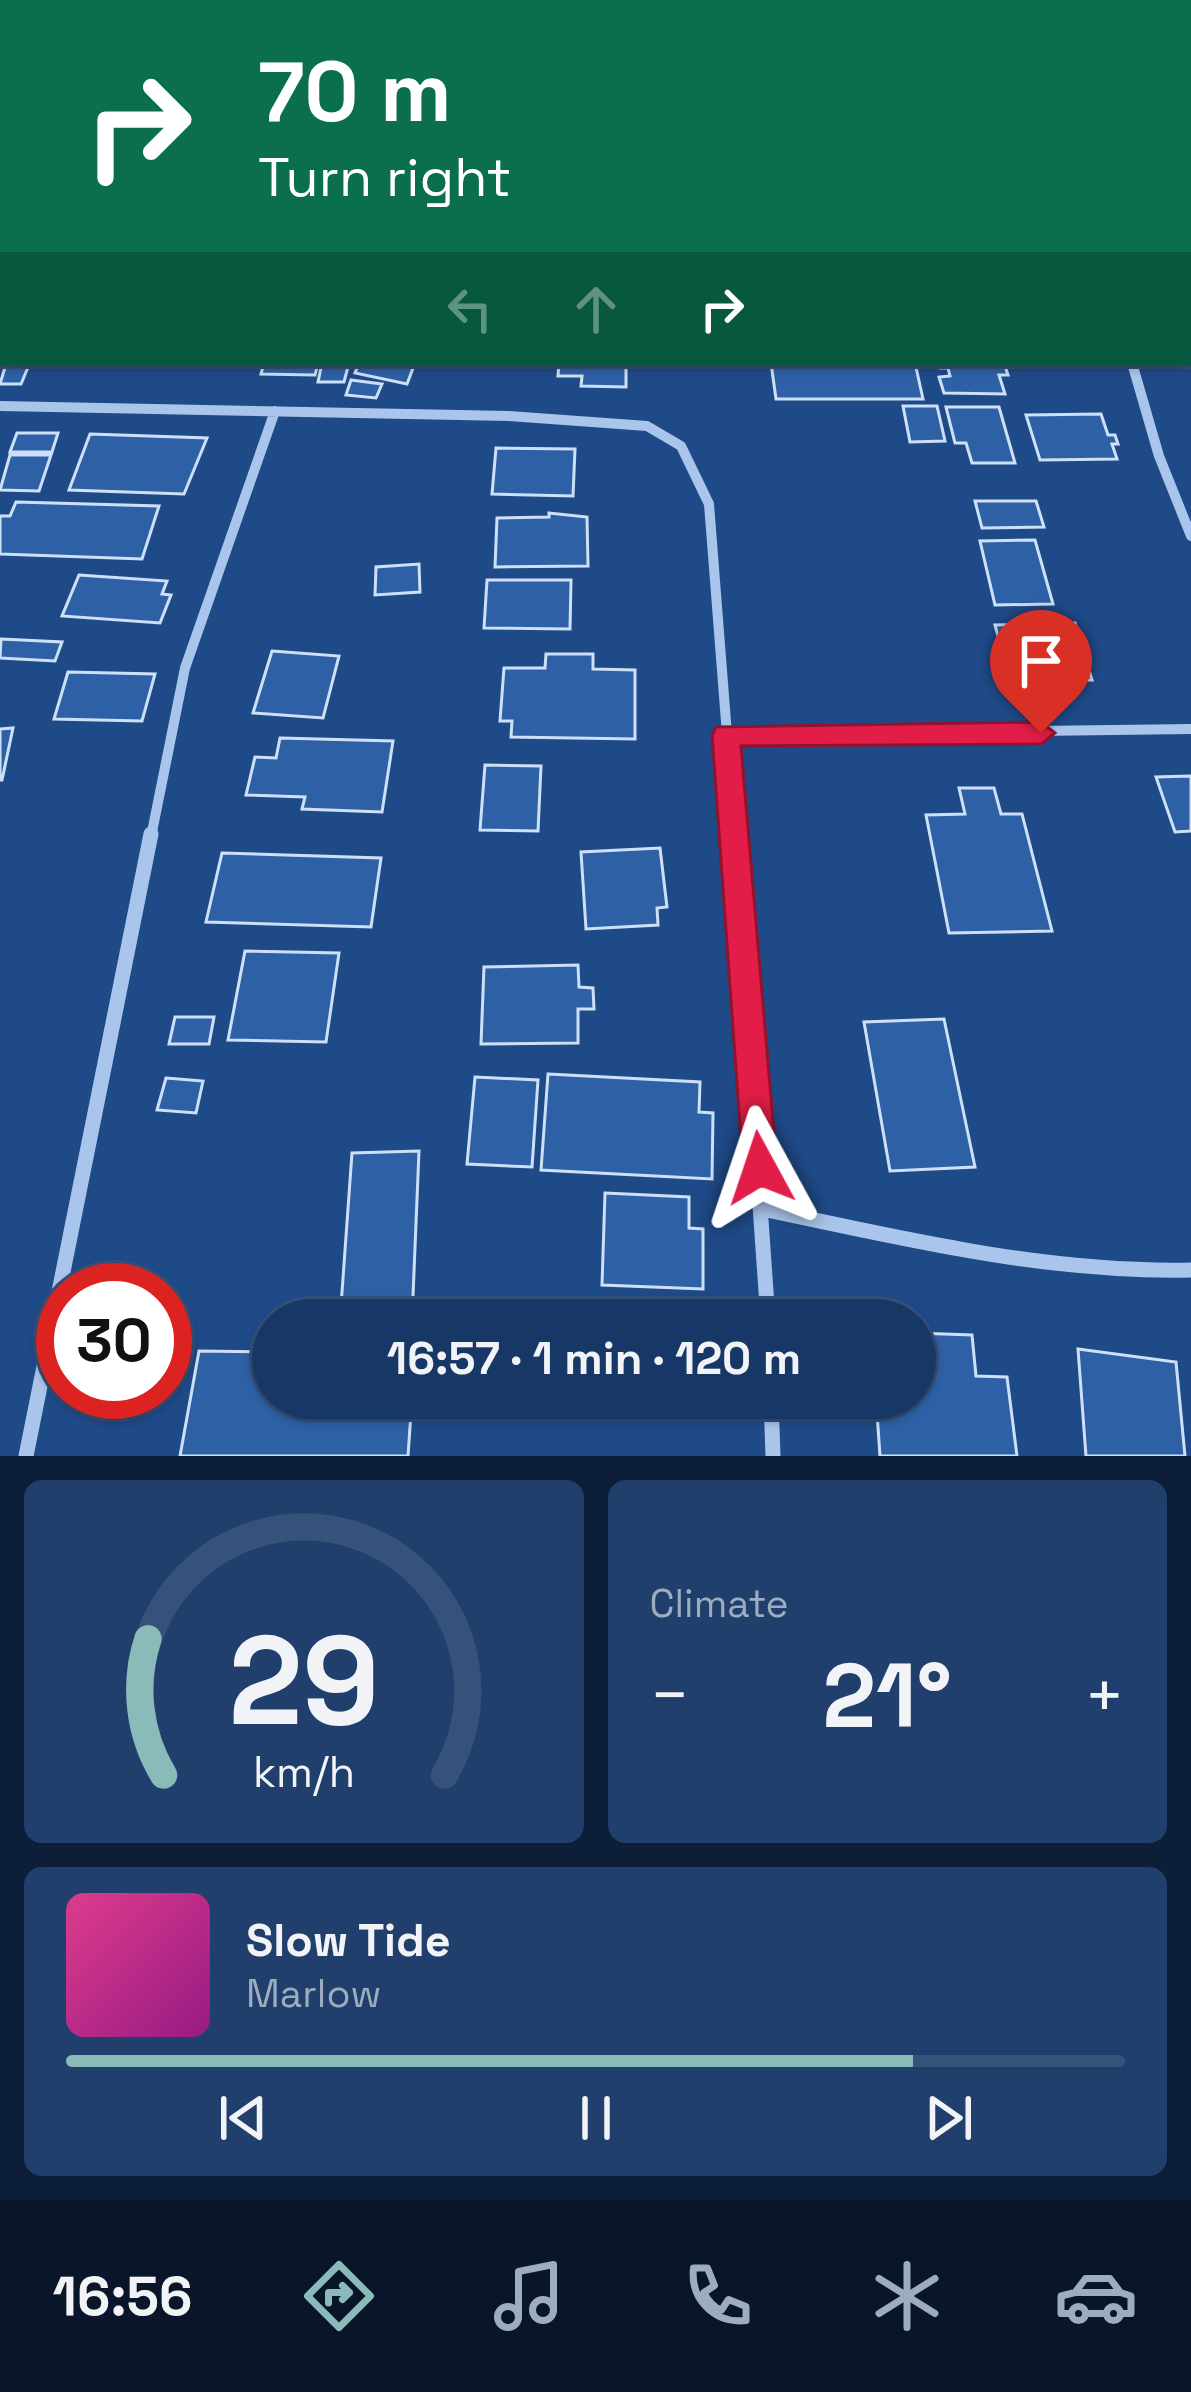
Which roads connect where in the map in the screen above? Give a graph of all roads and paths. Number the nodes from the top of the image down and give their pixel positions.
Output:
1 (1133, 366) edge
2 (0, 406) edge
3 (274, 411) junction
4 (1191, 536) edge
5 (1191, 729) edge
6 (726, 735) junction
7 (764, 1209) junction
8 (1191, 1270) edge
9 (767, 1299) edge
10 (772, 1419) edge
11 (26, 1456) edge
12 (773, 1456) edge

1 - 4 street
2 - 3 street
3 - 6 street
3 - 11 street
5 - 6 street
6 - 7 street
7 - 8 street
7 - 9 street
10 - 12 street

